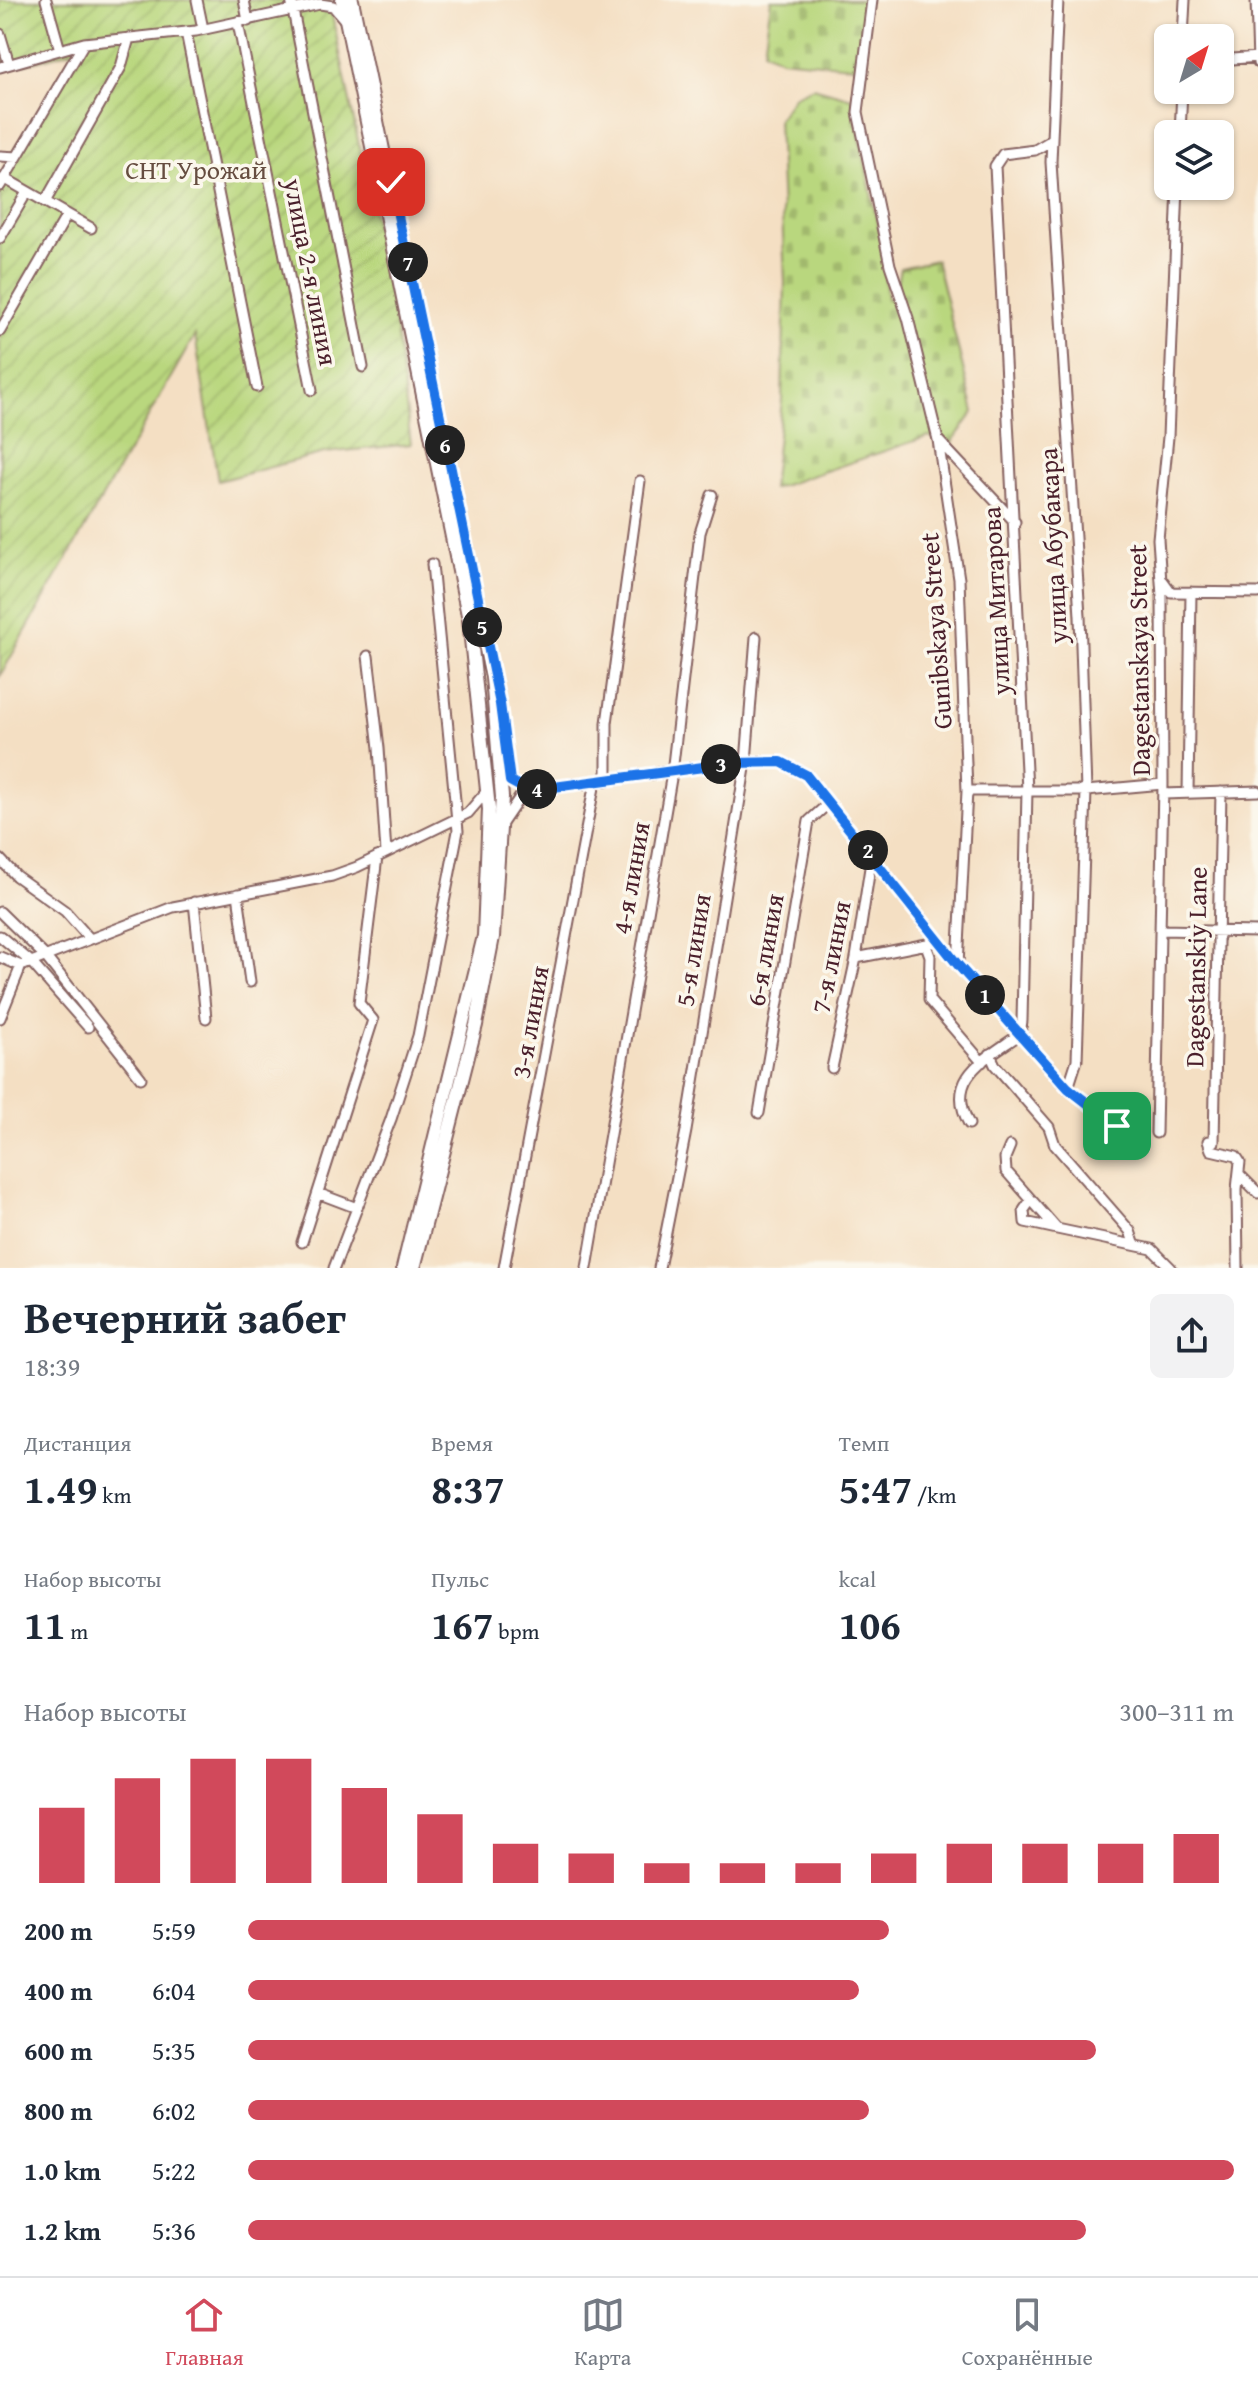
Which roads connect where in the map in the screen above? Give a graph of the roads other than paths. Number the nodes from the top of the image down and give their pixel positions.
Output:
1 (46, 0) edge
2 (197, 0) edge
3 (244, 0) edge
4 (342, 0) edge
5 (352, 0) edge
6 (872, 0) edge
7 (1058, 0) edge
8 (1185, 0) edge
9 (1256, 0) edge
10 (324, 2) edge
11 (292, 5) edge
12 (243, 22) junction
13 (1184, 24) edge
14 (348, 27) junction
15 (195, 31) junction
16 (0, 34) edge
17 (129, 38) junction
18 (84, 43) junction
19 (60, 50) junction
20 (1258, 59) edge
21 (1234, 60) edge
22 (5, 66) edge
23 (1052, 140) junction
24 (0, 156) edge
25 (17, 157) junction
26 (2, 182) edge
27 (27, 192) junction
28 (1177, 200) edge
29 (45, 202) junction
30 (67, 215) junction
31 (91, 228) dead end
32 (0, 238) edge
33 (0, 331) edge
34 (363, 367) dead end
35 (257, 387) dead end
36 (312, 390) dead end
37 (938, 440) junction
38 (640, 481) dead end
39 (712, 495) dead end
40 (1015, 522) junction
41 (432, 564) dead end
42 (1159, 569) junction
43 (1191, 592) junction
44 (1258, 593) edge
45 (756, 637) dead end
46 (368, 656) dead end
47 (492, 677) junction
48 (746, 762) junction
49 (672, 773) junction
50 (607, 781) junction
51 (595, 782) junction
52 (488, 788) junction
53 (539, 789) junction
54 (1163, 789) junction
55 (1027, 790) junction
56 (967, 791) junction
57 (1086, 791) junction
58 (1258, 791) edge
59 (1221, 792) junction
60 (1188, 793) junction
61 (829, 803) junction
62 (468, 813) junction
63 (457, 815) junction
64 (496, 826) junction
65 (382, 855) junction
66 (872, 855) junction
67 (0, 859) edge
68 (238, 894) junction
69 (194, 902) junction
70 (0, 912) edge
71 (1162, 930) junction
72 (1219, 931) junction
73 (1258, 932) edge
74 (0, 936) edge
75 (90, 939) junction
76 (938, 939) junction
77 (926, 945) junction
78 (45, 956) junction
79 (0, 957) edge
80 (856, 958) junction
81 (26, 964) junction
82 (958, 965) junction
83 (250, 982) dead end
84 (0, 1018) edge
85 (206, 1018) dead end
86 (88, 1027) dead end
87 (1020, 1034) junction
88 (990, 1054) junction
89 (982, 1062) junction
90 (832, 1068) dead end
91 (141, 1078) dead end
92 (1068, 1088) junction
93 (759, 1113) dead end
94 (969, 1124) dead end
95 (1117, 1126) dead end
96 (1156, 1133) dead end
97 (1010, 1146) dead end
98 (1240, 1175) junction
99 (1258, 1193) edge
100 (320, 1194) junction
101 (1031, 1200) junction
102 (357, 1208) junction
103 (1057, 1229) junction
104 (302, 1242) dead end
105 (1134, 1243) junction
106 (334, 1268) edge
107 (403, 1268) edge
108 (414, 1268) edge
109 (504, 1268) edge
110 (587, 1268) edge
111 (659, 1268) edge
112 (1171, 1268) edge
113 (1238, 1268) edge

1 - 19 street
2 - 15 street
3 - 12 street, улица 2-я линия
4 - 14 main road
5 - 47 main road
6 - 37 street, Gunibskaya Street
7 - 23 street, улица Абубакара
8 - 13 street
9 - 20 street
10 - 11 street
10 - 14 street
11 - 12 street
11 - 34 street
12 - 15 street
12 - 36 street, улица 2-я линия
14 - 52 main road
15 - 17 street
15 - 35 street
16 - 22 street
17 - 18 street
17 - 29 street
18 - 19 street
18 - 25 street
19 - 22 street
20 - 21 street
23 - 40 street, улица Митарова
23 - 57 street, улица Абубакара
24 - 25 street
25 - 26 street
26 - 27 street
27 - 29 street
27 - 32 street
28 - 42 street, Dagestanskaya Street
29 - 30 street
30 - 31 street
30 - 33 street
37 - 40 street
37 - 56 street, Gunibskaya Street
38 - 50 street
39 - 49 street, 4-я линия
40 - 55 street, улица Митарова
41 - 63 street
42 - 43 street
42 - 54 street, Dagestanskaya Street
43 - 44 street
43 - 60 street
45 - 48 street, 5-я линия
46 - 65 street
47 - 53 street
47 - 64 main road
48 - 49 street
48 - 61 street
48 - 111 street, 5-я линия
49 - 50 street
49 - 110 street, 4-я линия
50 - 51 street
51 - 53 street
51 - 109 street, 3-я линия
52 - 62 street
52 - 64 main road
53 - 64 street
54 - 57 street
54 - 60 street
54 - 71 street, Dagestanskaya Street
55 - 56 street
55 - 57 street
55 - 87 street, улица Митарова
56 - 82 street, Gunibskaya Street
57 - 92 street, улица Абубакара
58 - 59 street
59 - 60 street
59 - 72 street, Dagestanskiy Lane
61 - 66 street
61 - 93 street, 6-я линия
62 - 63 street
62 - 64 street
63 - 65 street
63 - 102 street
64 - 107 main road
64 - 108 main road
65 - 68 street
65 - 100 street
66 - 76 street
66 - 80 street, 7-я линия
67 - 75 street
68 - 69 street
68 - 83 street
69 - 75 street
69 - 85 street
70 - 78 street
71 - 72 street
71 - 96 street, Dagestanskaya Street
72 - 73 street
72 - 98 street, Dagestanskiy Lane
74 - 81 street
75 - 78 street
76 - 77 street
76 - 82 street
77 - 80 street
77 - 89 street
78 - 81 street
78 - 91 street
79 - 81 street
80 - 90 street, 7-я линия
81 - 84 street
81 - 86 street
82 - 87 street
87 - 88 street
87 - 92 street
88 - 89 street
88 - 105 street
89 - 94 street
92 - 95 street
97 - 101 street
98 - 99 street
98 - 113 street
100 - 102 street
100 - 104 street
101 - 103 street
101 - 103 street
102 - 106 street
103 - 105 street
105 - 112 street

